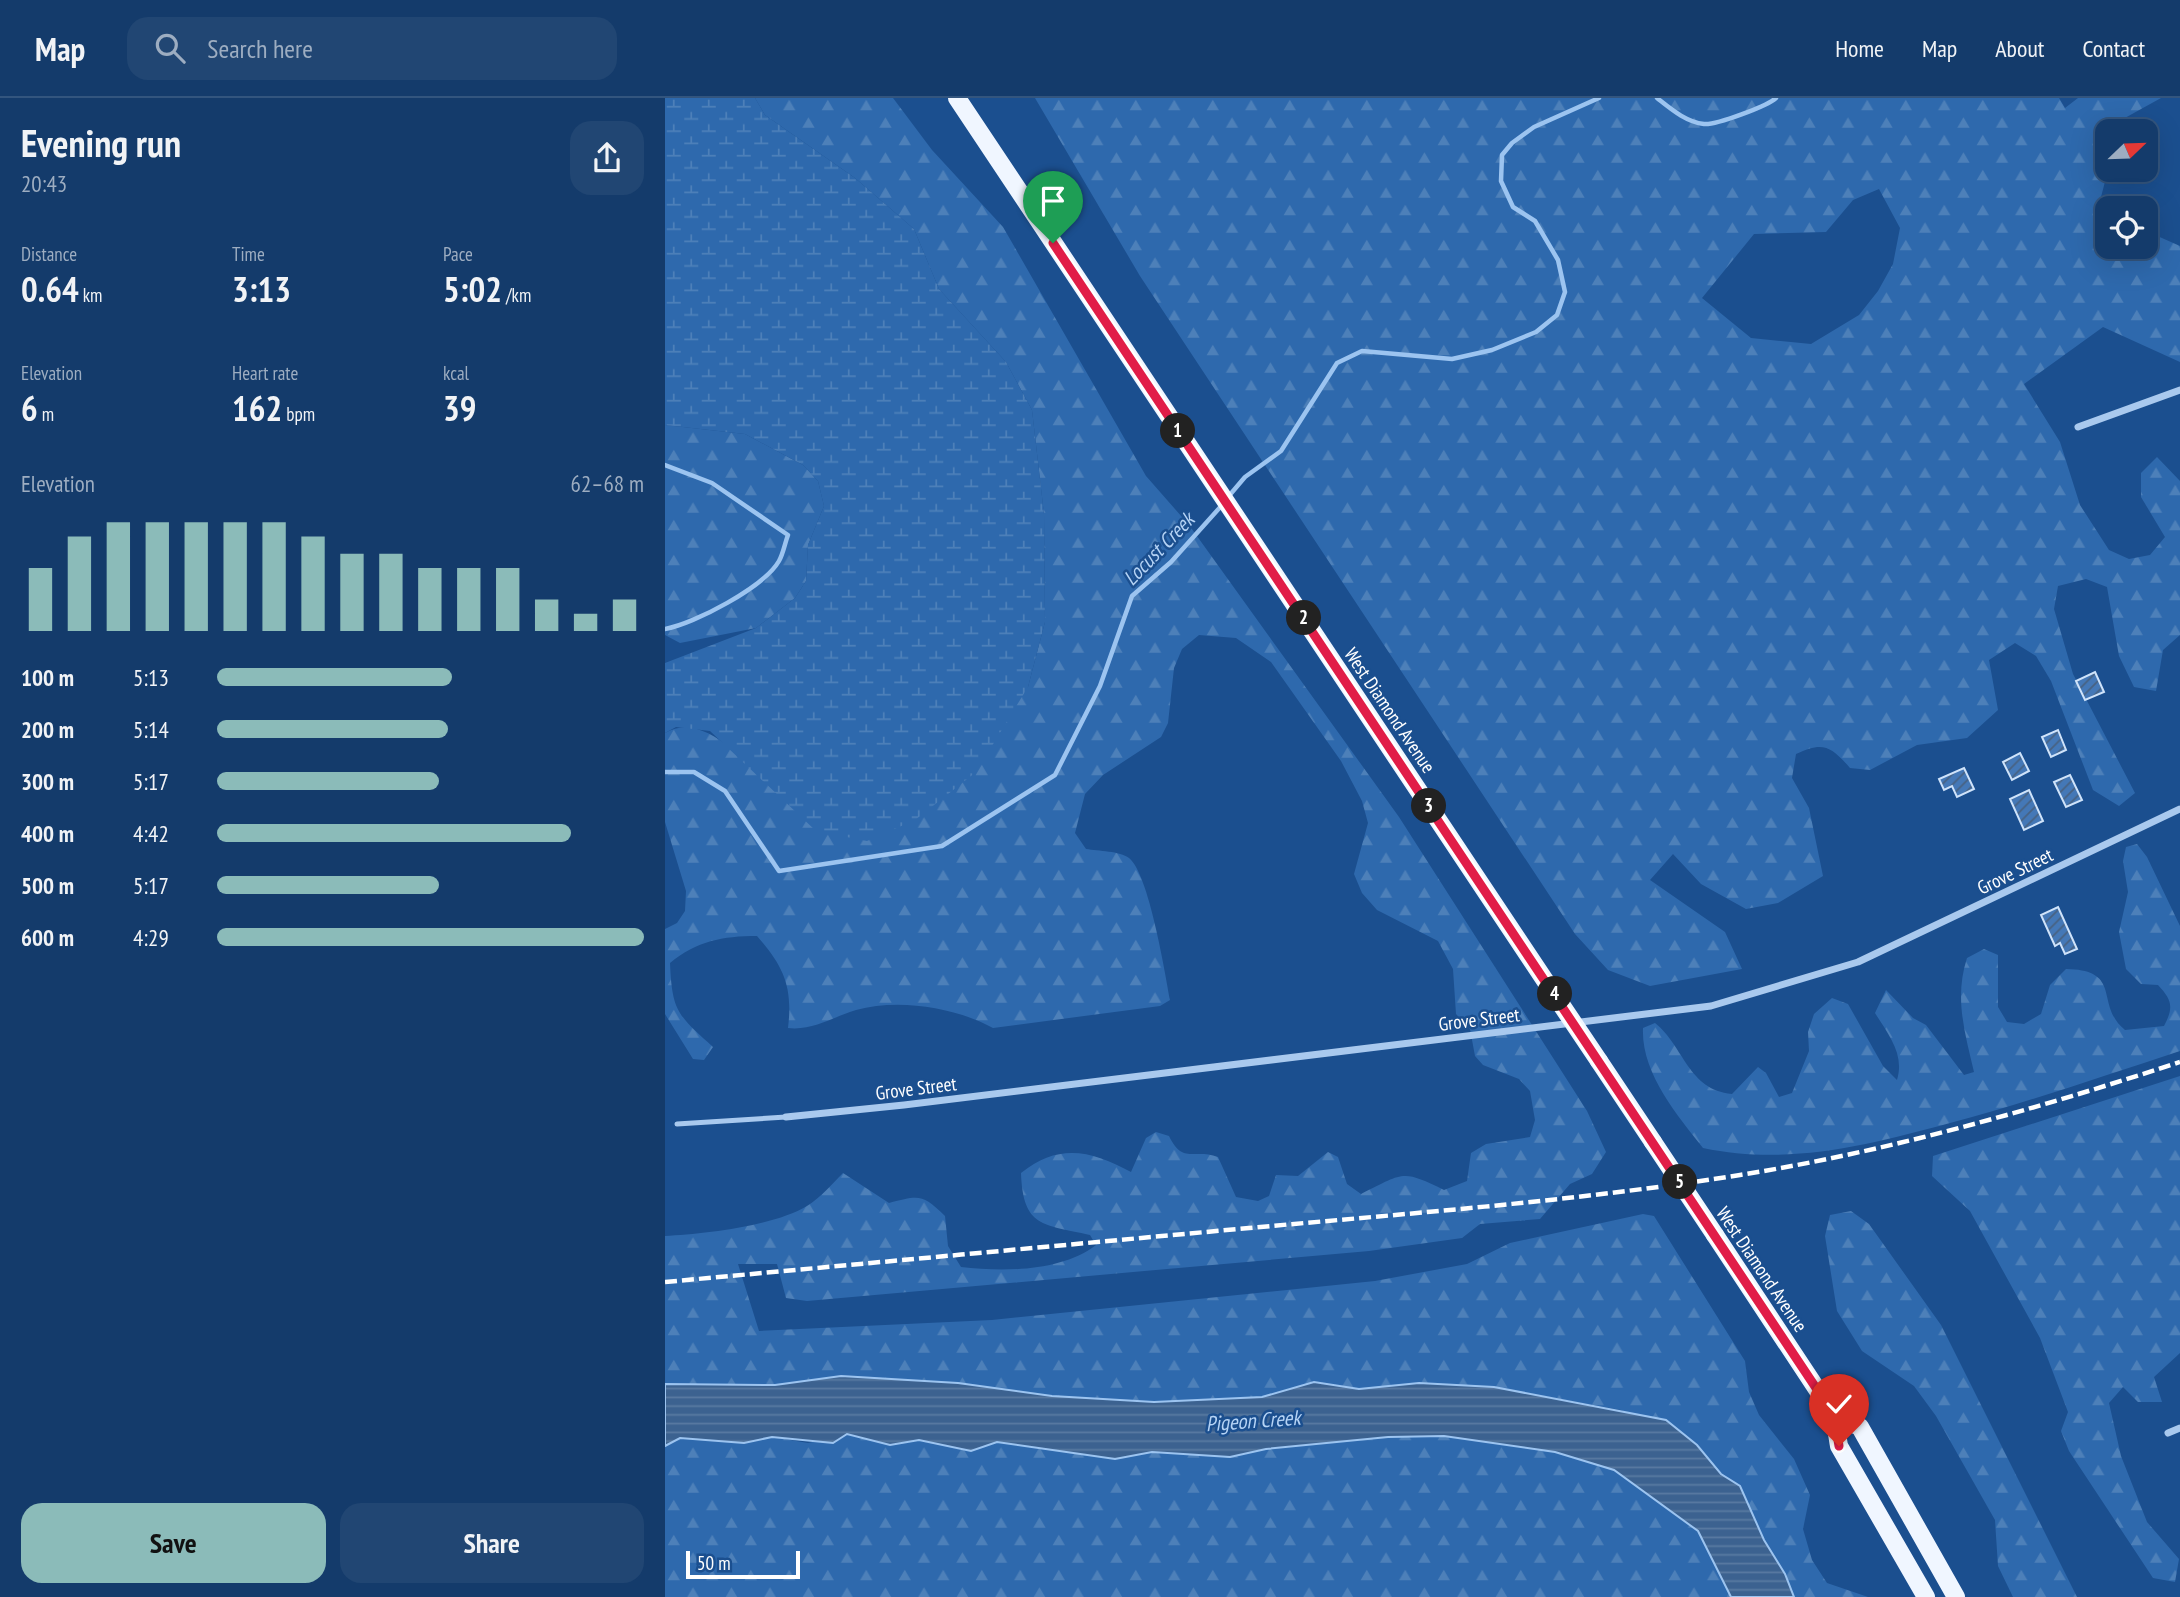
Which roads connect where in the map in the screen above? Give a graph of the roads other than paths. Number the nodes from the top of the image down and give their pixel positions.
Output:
1 (957, 98) edge
2 (2180, 390) edge
3 (2078, 427) dead end
4 (2180, 809) edge
5 (786, 1117) joint
6 (677, 1124) dead end
7 (1834, 1415) junction
8 (2180, 1428) edge
9 (2168, 1433) dead end
10 (1926, 1597) edge
11 (1956, 1597) edge

1 - 7 main road, West Diamond Avenue, bridge
2 - 3 street
4 - 5 street, Grove Street
5 - 6 lane
7 - 10 main road, West Diamond Avenue
7 - 11 main road, West Diamond Avenue
8 - 9 street

